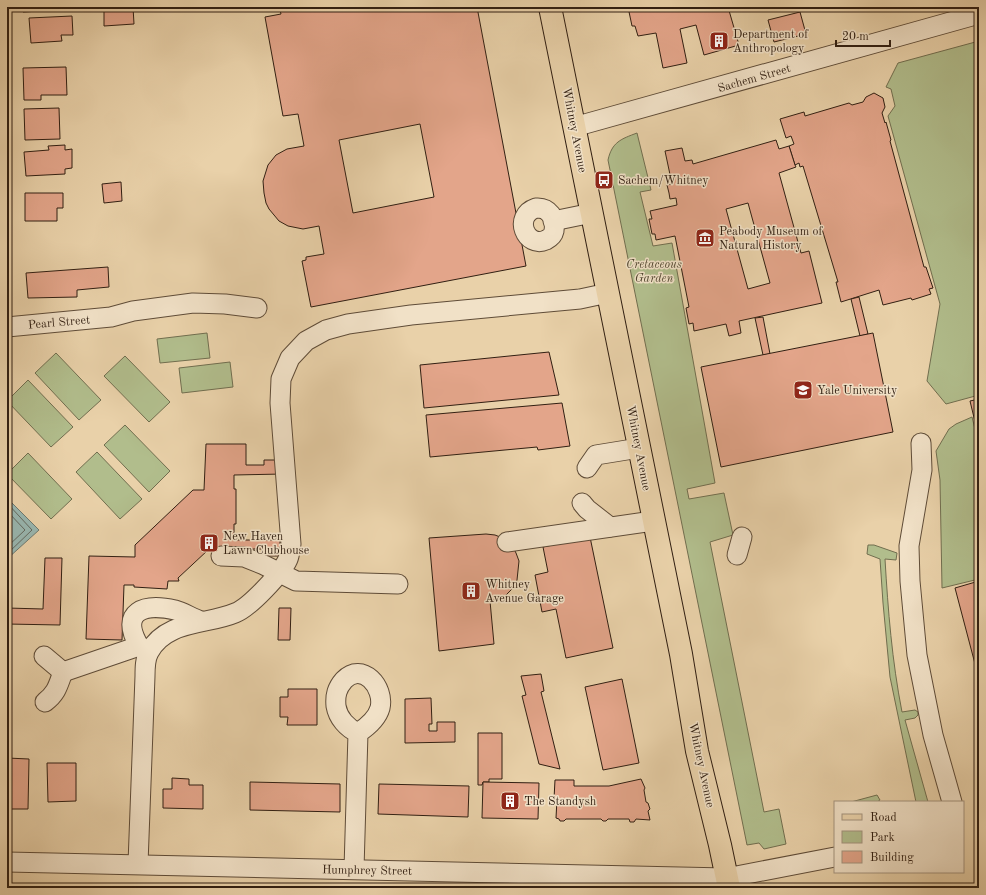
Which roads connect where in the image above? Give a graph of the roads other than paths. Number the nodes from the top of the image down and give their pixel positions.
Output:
1 (550, 7) edge
2 (979, 14) edge
3 (574, 127) junction
4 (592, 214) junction
5 (553, 221) dead end
6 (608, 293) junction
7 (257, 308) dead end
8 (7, 327) edge
9 (921, 443) dead end
10 (639, 448) junction
11 (587, 468) dead end
12 (582, 503) dead end
13 (654, 521) junction
14 (610, 527) junction
15 (507, 542) dead end
16 (221, 556) dead end
17 (279, 573) junction
18 (398, 584) dead end
19 (201, 621) junction
20 (144, 649) junction
21 (44, 656) dead end
22 (63, 672) junction
23 (44, 702) dead end
24 (358, 733) dead end
25 (952, 801) edge
26 (834, 857) edge
27 (7, 862) edge
28 (138, 864) junction
29 (354, 869) junction
30 (554, 881) edge
31 (728, 883) edge

1 - 3 main road, Whitney Avenue
2 - 3 street, Sachem Street
3 - 4 main road, Whitney Avenue
4 - 5 street
4 - 6 main road, Whitney Avenue
6 - 10 main road, Whitney Avenue
6 - 17 street
7 - 8 street, Pearl Street
9 - 25 street
10 - 11 street
10 - 13 main road, Whitney Avenue
12 - 14 street
13 - 14 street
13 - 31 main road, Whitney Avenue
14 - 15 street
16 - 17 street
17 - 18 street
17 - 19 street
19 - 20 street
19 - 20 street
20 - 22 street
20 - 28 street
21 - 22 street
22 - 23 street
24 - 29 street
26 - 31 street, Humphrey Street
27 - 28 street, Humphrey Street
28 - 29 street, Humphrey Street
29 - 30 street, Humphrey Street
30 - 31 street, Humphrey Street

